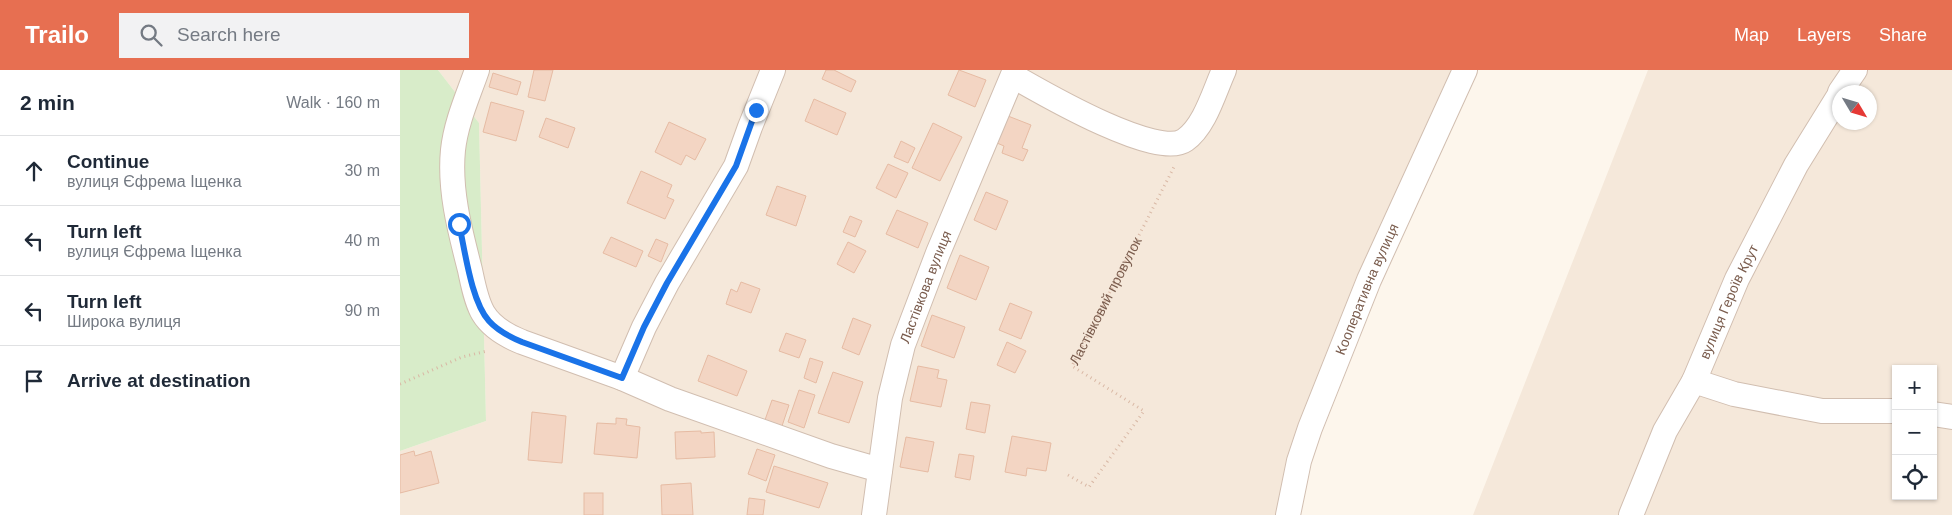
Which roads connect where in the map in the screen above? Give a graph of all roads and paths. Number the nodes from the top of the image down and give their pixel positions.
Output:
1 (476, 70) edge
2 (774, 70) edge
3 (1224, 70) edge
4 (1465, 70) edge
5 (1855, 70) edge
6 (1014, 73) edge
7 (1845, 85) edge
8 (1832, 106) edge
9 (1190, 136) junction
10 (522, 342) junction
11 (622, 378) junction
12 (1694, 381) junction
13 (400, 384) edge
14 (1892, 412) edge
15 (1937, 415) edge
16 (1952, 417) edge
17 (880, 470) junction
18 (1068, 475) dead end
19 (874, 515) edge
20 (1288, 515) edge
21 (1631, 515) edge

1 - 10 street
2 - 11 street
3 - 9 street
4 - 20 street, Кооперативна вулиця
5 - 7 street, вулиця Героїв Крут
6 - 9 street
6 - 17 street, Ластівкова вулиця
8 - 12 street, вулиця Героїв Крут
9 - 18 path, Ластівковий провулок
10 - 11 street
10 - 13 path
11 - 17 street
12 - 14 street
12 - 21 street, вулиця Героїв Крут
15 - 16 street
17 - 19 street, Ластівкова вулиця

